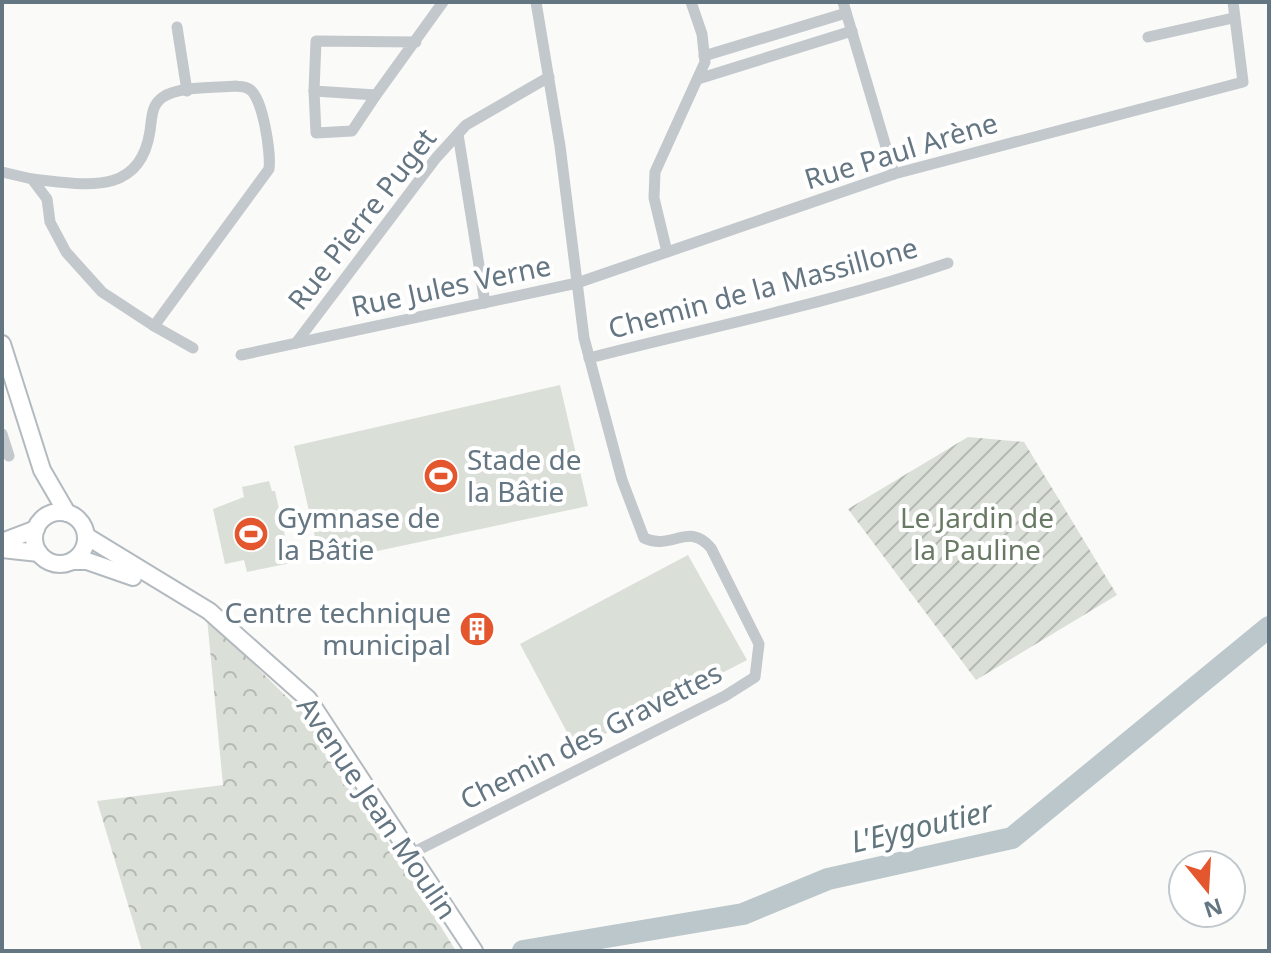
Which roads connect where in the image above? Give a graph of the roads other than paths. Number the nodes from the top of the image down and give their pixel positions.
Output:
1 (443, 2) edge
2 (691, 2) edge
3 (1233, 2) edge
4 (539, 3) edge
5 (845, 7) edge
6 (1233, 18) junction
7 (177, 27) dead end
8 (852, 31) junction
9 (1148, 37) dead end
10 (416, 42) junction
11 (704, 56) junction
12 (549, 77) junction
13 (698, 79) junction
14 (187, 91) junction
15 (314, 91) junction
16 (376, 95) junction
17 (458, 134) junction
18 (2, 172) edge
19 (894, 174) junction
20 (32, 179) junction
21 (667, 252) junction
22 (948, 263) dead end
23 (577, 283) junction
24 (485, 303) junction
25 (154, 326) junction
26 (296, 343) junction
27 (2, 344) edge
28 (193, 348) dead end
29 (241, 355) dead end
30 (589, 358) junction
31 (2, 434) edge
32 (9, 456) dead end
33 (42, 470) junction
34 (67, 513) junction
35 (40, 524) junction
36 (86, 536) junction
37 (2, 542) edge
38 (2, 549) edge
39 (39, 553) junction
40 (73, 561) junction
41 (202, 607) junction
42 (408, 855) junction
43 (473, 949) edge

1 - 10 street
2 - 11 street
3 - 6 street
4 - 12 street, Chemin des Gravettes
5 - 8 street
5 - 11 street
6 - 9 street
6 - 19 street, Rue Paul Arène
7 - 14 street
8 - 13 street
8 - 19 street
10 - 15 street
10 - 16 street
11 - 13 street
12 - 17 street, Rue Pierre Puget
12 - 23 street, Chemin des Gravettes
13 - 21 street
14 - 20 street
14 - 25 street
15 - 16 street
15 - 16 street
17 - 24 street
17 - 26 street, Rue Pierre Puget
18 - 20 street
19 - 21 street, Rue Paul Arène
20 - 25 street
21 - 23 street, Rue Paul Arène
22 - 30 street, Chemin de la Massillone
23 - 24 street, Rue Jules Verne
23 - 30 street, Chemin des Gravettes
24 - 26 street, Rue Jules Verne
25 - 28 street
26 - 29 street, Rue Jules Verne
27 - 33 street
30 - 42 street, Chemin des Gravettes
31 - 32 street
33 - 34 street
33 - 35 street
34 - 35 street
34 - 36 street
35 - 37 street
35 - 39 street
36 - 40 street
36 - 41 street, Avenue Jean Moulin
38 - 39 street
39 - 40 street
40 - 41 street, Avenue Jean Moulin
41 - 42 street, Avenue Jean Moulin
42 - 43 street, Avenue Jean Moulin

